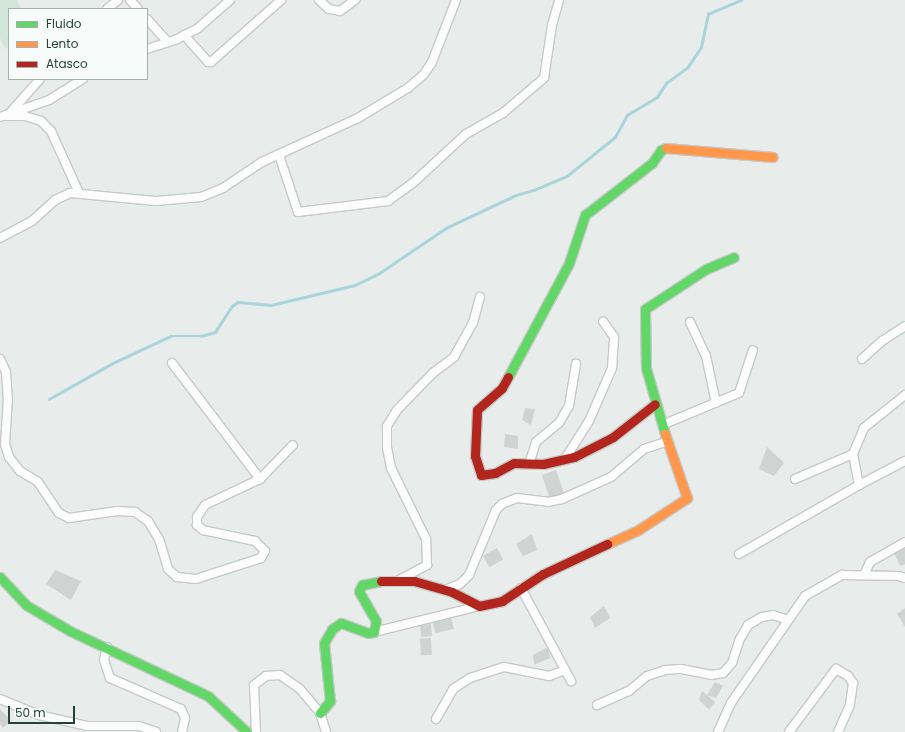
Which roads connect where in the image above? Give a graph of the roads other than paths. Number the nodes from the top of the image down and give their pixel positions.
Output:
1 (118, 0) edge
2 (130, 0) edge
3 (230, 0) edge
4 (281, 0) edge
5 (319, 0) edge
6 (355, 0) edge
7 (456, 0) edge
8 (559, 0) edge
9 (108, 8) edge
10 (137, 8) edge
11 (148, 20) edge
12 (184, 36) junction
13 (168, 42) junction
14 (148, 48) edge
15 (39, 80) edge
16 (82, 80) edge
17 (3, 116) edge
18 (279, 155) junction
19 (773, 157) dead end
20 (79, 193) junction
21 (0, 238) edge
22 (734, 257) dead end
23 (480, 297) dead end
24 (603, 321) dead end
25 (690, 322) dead end
26 (905, 326) edge
27 (752, 350) dead end
28 (0, 358) edge
29 (862, 359) dead end
30 (172, 363) dead end
31 (576, 364) dead end
32 (905, 395) edge
33 (716, 403) junction
34 (655, 404) junction
35 (662, 425) junction
36 (668, 441) junction
37 (293, 446) dead end
38 (853, 454) junction
39 (566, 459) junction
40 (905, 461) edge
41 (529, 464) junction
42 (795, 479) dead end
43 (260, 480) junction
44 (859, 485) junction
45 (905, 542) edge
46 (739, 554) dead end
47 (864, 575) junction
48 (0, 577) edge
49 (905, 578) edge
50 (397, 581) junction
51 (521, 588) junction
52 (445, 590) junction
53 (479, 606) junction
54 (788, 620) junction
55 (374, 632) junction
56 (107, 647) junction
57 (565, 670) junction
58 (571, 681) dead end
59 (0, 699) edge
60 (597, 705) dead end
61 (320, 713) junction
62 (436, 719) dead end
63 (156, 732) edge
64 (182, 732) edge
65 (247, 732) edge
66 (256, 732) edge
67 (326, 732) edge
68 (718, 732) edge
69 (789, 732) edge
70 (838, 732) edge

1 - 9 street
2 - 10 street
3 - 12 street
4 - 12 street
5 - 6 street
7 - 18 street
8 - 18 street
11 - 13 street
12 - 13 street
13 - 14 street
15 - 17 street
16 - 17 street
17 - 20 street
18 - 20 street
19 - 41 street
20 - 21 street
22 - 34 street
23 - 50 street
24 - 39 street
25 - 33 street
26 - 29 street
27 - 33 street
28 - 43 street
30 - 43 street
31 - 41 street
32 - 38 street
33 - 35 street
34 - 35 street
34 - 39 street
35 - 36 street
36 - 51 street
36 - 52 street
37 - 43 street
38 - 42 street
38 - 44 street
39 - 41 street
40 - 44 street
44 - 46 street
45 - 47 street
47 - 49 street
47 - 54 street
48 - 56 street
50 - 52 street
50 - 55 street
51 - 53 street
51 - 57 street
52 - 53 street
53 - 55 street
54 - 60 street
54 - 68 street
55 - 61 street
56 - 64 street
56 - 65 street
57 - 58 street
57 - 62 street
59 - 63 street
61 - 66 street
61 - 67 street
69 - 70 street

